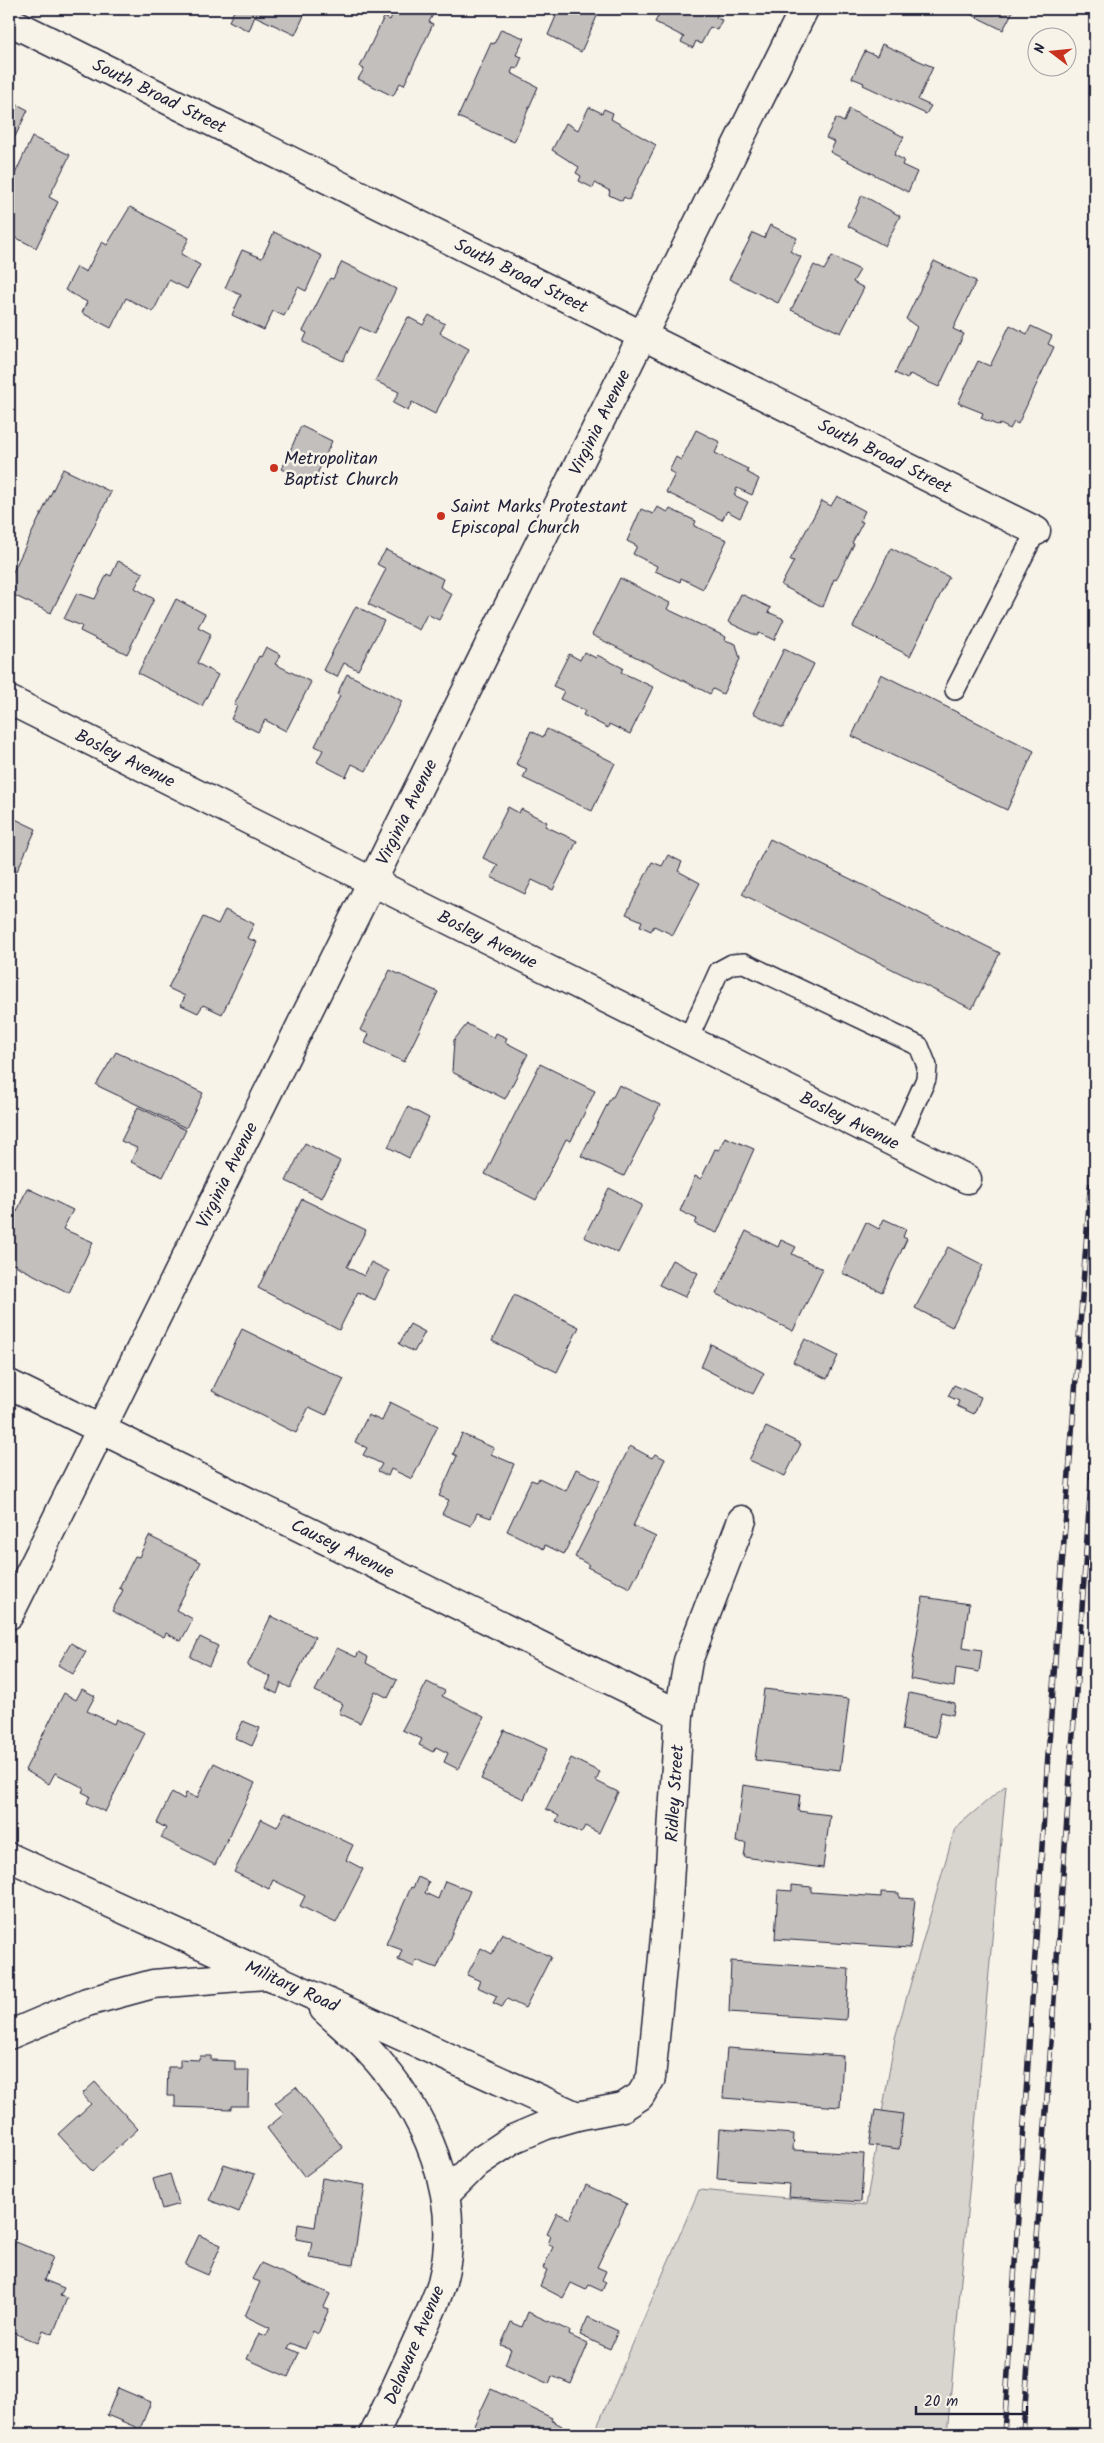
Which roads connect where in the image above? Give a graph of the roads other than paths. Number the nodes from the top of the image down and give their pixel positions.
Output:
1 (804, 9) edge
2 (9, 21) edge
3 (643, 336) junction
4 (1036, 531) joint
5 (955, 690) dead end
6 (9, 700) edge
7 (372, 880) junction
8 (688, 1039) junction
9 (897, 1144) junction
10 (967, 1179) dead end
11 (9, 1384) edge
12 (100, 1429) junction
13 (742, 1520) dead end
14 (9, 1615) edge
15 (679, 1714) junction
16 (9, 1857) edge
17 (267, 1975) junction
18 (306, 1992) junction
19 (9, 2035) edge
20 (577, 2116) junction
21 (446, 2194) junction
22 (374, 2434) edge

1 - 3 street, Virginia Avenue
2 - 3 street, South Broad Street
3 - 4 street, South Broad Street
3 - 7 street, Virginia Avenue
4 - 5 lane
6 - 7 street, Bosley Avenue
7 - 8 street, Bosley Avenue
7 - 12 street, Virginia Avenue
8 - 9 street, Bosley Avenue
8 - 9 lane
9 - 10 street, Bosley Avenue
11 - 12 street, Causey Avenue
12 - 14 street, Virginia Avenue
12 - 15 street, Causey Avenue
13 - 15 street, Ridley Street
15 - 20 street, Ridley Street
16 - 17 street, Military Road
17 - 18 street, Military Road
17 - 19 street
18 - 20 street, Military Road
18 - 21 street, Delaware Avenue
20 - 21 street
21 - 22 street, Delaware Avenue

